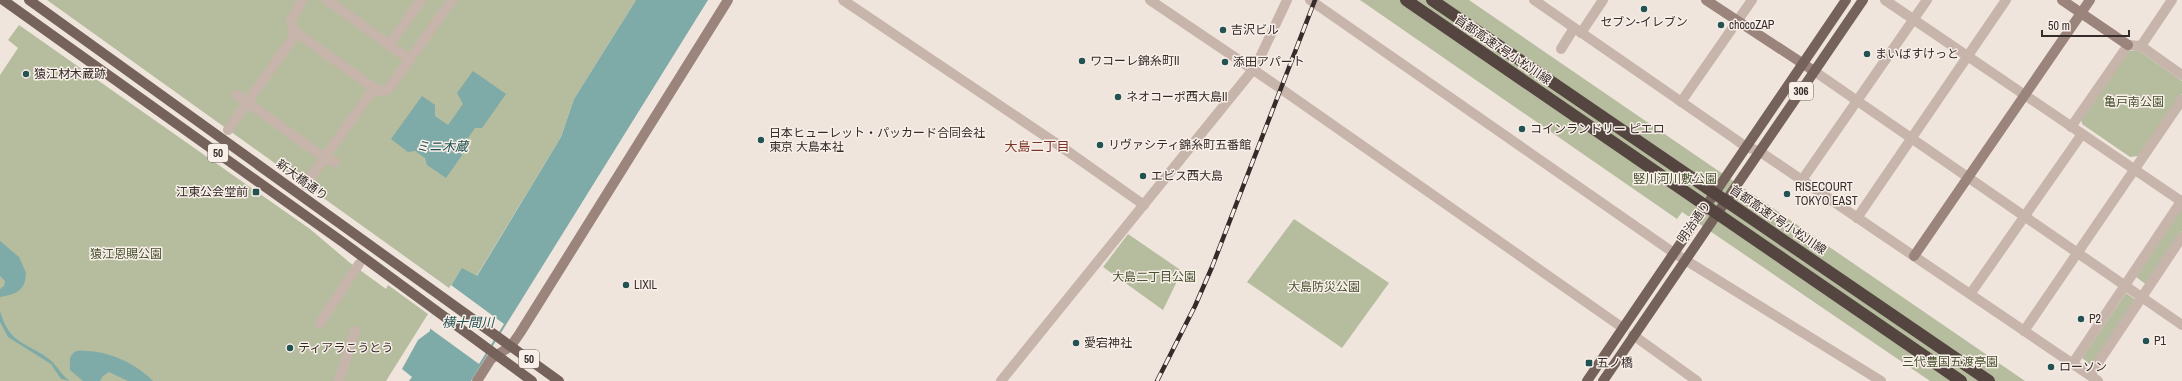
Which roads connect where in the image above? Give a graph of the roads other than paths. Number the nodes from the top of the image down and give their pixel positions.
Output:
1 (3, 0) edge
2 (29, 0) edge
3 (302, 0) edge
4 (421, 0) edge
5 (452, 0) edge
6 (728, 0) edge
7 (843, 0) edge
8 (1150, 0) edge
9 (1287, 0) edge
10 (1310, 0) edge
11 (1406, 0) edge
12 (1432, 0) edge
13 (1534, 0) edge
14 (1603, 0) edge
15 (1706, 0) edge
16 (1752, 0) edge
17 (1846, 0) edge
18 (1862, 0) edge
19 (1885, 0) edge
20 (1927, 0) edge
21 (2006, 0) edge
22 (2062, 0) edge
23 (2090, 0) edge
24 (2172, 0) edge
25 (330, 1) edge
26 (2081, 13) junction
27 (1914, 19) junction
28 (1737, 20) junction
29 (1577, 30) junction
30 (297, 32) junction
31 (389, 45) junction
32 (2128, 45) junction
33 (2141, 46) junction
34 (1560, 49) dead end
35 (1968, 56) junction
36 (410, 60) junction
37 (1802, 64) junction
38 (1253, 69) junction
39 (1814, 71) junction
40 (2182, 75) edge
41 (374, 88) junction
42 (237, 95) dead end
43 (2025, 95) junction
44 (2182, 100) edge
45 (1857, 101) junction
46 (248, 102) junction
47 (1681, 102) junction
48 (2071, 127) junction
49 (228, 130) dead end
50 (2082, 134) junction
51 (1911, 138) junction
52 (1746, 147) junction
53 (1759, 151) junction
54 (325, 158) junction
55 (335, 162) dead end
56 (2134, 170) junction
57 (1968, 177) junction
58 (1802, 180) junction
59 (305, 185) dead end
60 (2182, 200) edge
61 (1144, 205) junction
62 (2025, 217) junction
63 (1857, 218) junction
64 (2182, 237) edge
65 (1674, 253) junction
66 (2077, 253) junction
67 (1914, 256) junction
68 (1685, 259) junction
69 (359, 264) dead end
70 (2124, 286) junction
71 (1971, 294) junction
72 (2141, 297) junction
73 (320, 323) dead end
74 (2182, 325) edge
75 (1623, 328) junction
76 (356, 331) dead end
77 (2024, 331) junction
78 (1633, 336) junction
79 (511, 346) junction
80 (493, 352) junction
81 (2073, 364) junction
82 (2094, 378) edge
83 (339, 381) edge
84 (477, 381) edge
85 (532, 381) edge
86 (559, 381) edge
87 (1002, 381) edge
88 (1587, 381) edge
89 (1602, 381) edge
90 (1697, 381) edge
91 (1881, 381) edge
92 (1961, 381) edge
93 (1989, 381) edge

1 - 80 main road, 50
2 - 79 main road, 新大橋通り / 50
3 - 30 street
4 - 31 street
5 - 36 street
6 - 79 street
7 - 61 street
8 - 38 street
9 - 38 street
10 - 65 street
11 - 92 highway, 首都高速7号小松川線, bridge
12 - 93 highway, 首都高速7号小松川線, bridge
13 - 29 street
14 - 29 street
15 - 28 street
16 - 28 street
17 - 37 main road, 明治通り / 306
18 - 39 main road, 明治通り / 306
19 - 27 street
20 - 27 street
21 - 35 street
22 - 26 street
23 - 26 street
24 - 33 street
25 - 31 street
26 - 32 street
26 - 43 street
27 - 35 street
27 - 45 street
28 - 37 street
28 - 47 street
29 - 34 street
29 - 47 street
30 - 41 street
30 - 46 street
31 - 36 street
32 - 33 street
32 - 48 street
33 - 40 street
35 - 43 street
35 - 51 street
36 - 41 street
37 - 39 street
37 - 52 main road, 明治通り / 306
38 - 61 street
38 - 75 street
39 - 45 street
39 - 53 main road, 明治通り / 306
41 - 54 street
42 - 46 street
43 - 48 street
43 - 57 street
44 - 56 street
45 - 51 street
45 - 58 street
46 - 49 street
46 - 54 street
47 - 52 street
48 - 50 street
50 - 56 street
50 - 62 street
51 - 57 street
51 - 63 street
52 - 53 street
52 - 65 main road, 明治通り / 306, bridge
53 - 58 street
53 - 68 main road, 明治通り / 306, bridge
54 - 55 street
54 - 59 street
56 - 60 street
56 - 66 street
57 - 62 street
57 - 67 street
58 - 63 street
60 - 70 street
61 - 87 street
62 - 66 street
62 - 71 street
63 - 67 street
64 - 72 street
65 - 68 street
65 - 75 main road, 明治通り / 306
66 - 70 street
66 - 77 street
67 - 71 street
68 - 78 main road, 明治通り / 306
68 - 91 street
69 - 73 street
70 - 72 street
70 - 81 street
71 - 77 street
72 - 74 street
72 - 82 street
75 - 88 main road, 明治通り / 306
76 - 83 street
77 - 81 street
78 - 89 main road, 明治通り / 306
78 - 90 street
79 - 80 street
79 - 86 main road, 新大橋通り / 50
80 - 84 street
80 - 85 main road, 50
81 - 82 street

